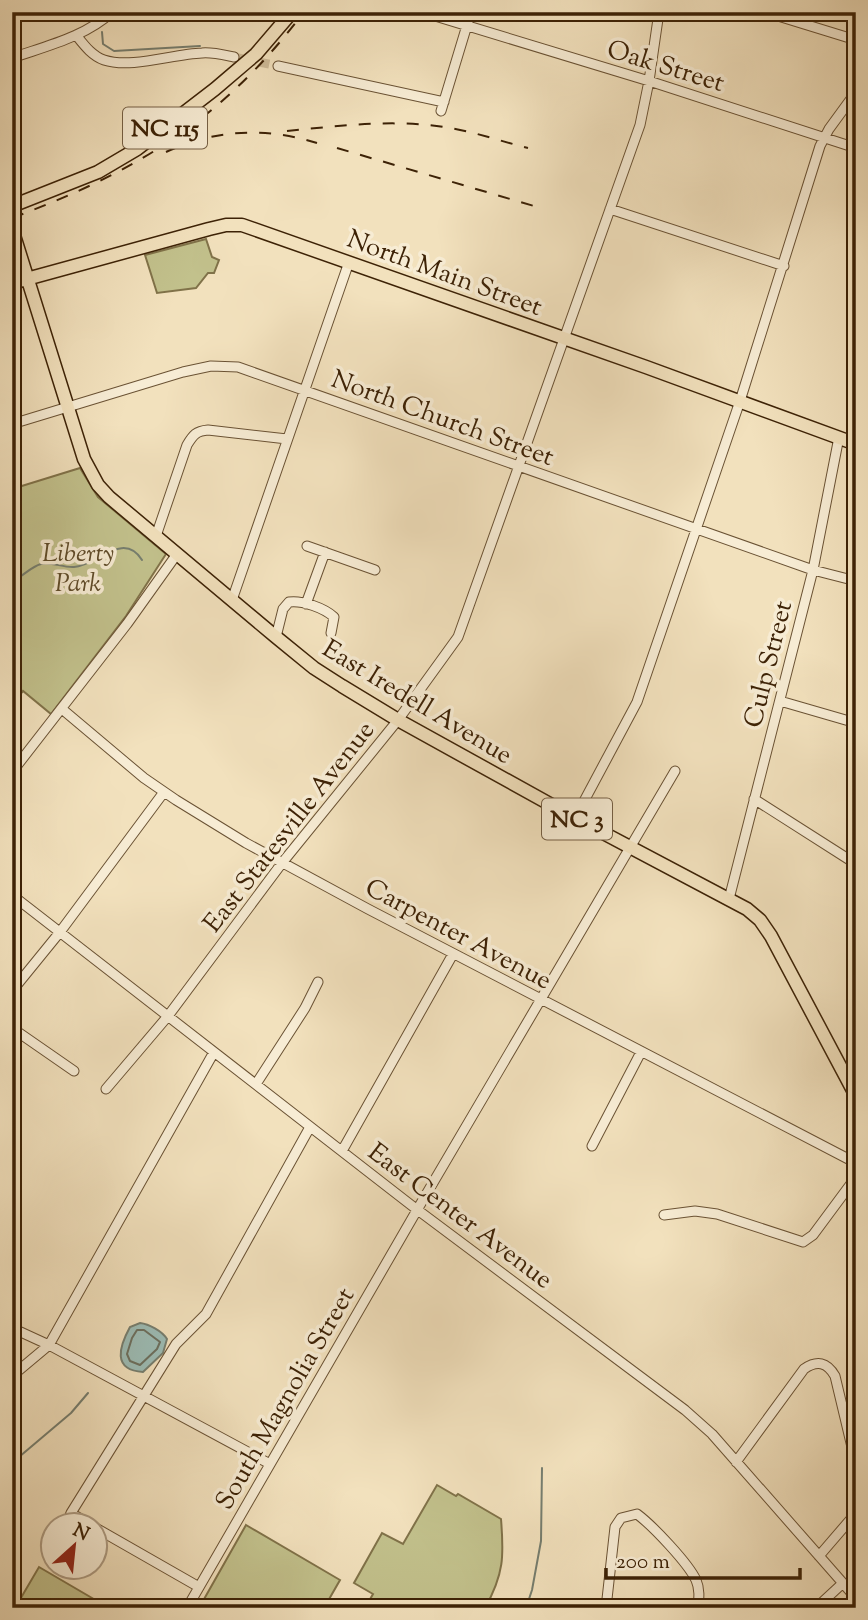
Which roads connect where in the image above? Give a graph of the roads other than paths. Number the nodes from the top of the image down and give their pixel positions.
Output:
1 (111, 12) edge
2 (292, 12) edge
3 (422, 12) edge
4 (471, 12) edge
5 (659, 12) edge
6 (765, 12) edge
7 (467, 26) junction
8 (76, 35) junction
9 (856, 40) edge
10 (234, 57) tunnel mouth
11 (12, 58) edge
12 (278, 66) tunnel mouth
13 (649, 80) junction
14 (856, 92) edge
15 (824, 138) junction
16 (856, 148) edge
17 (12, 206) edge
18 (610, 209) junction
19 (12, 229) edge
20 (349, 262) junction
21 (784, 266) junction
22 (29, 279) junction
23 (12, 283) edge
24 (564, 338) junction
25 (305, 389) junction
26 (740, 401) junction
27 (69, 407) junction
28 (12, 424) edge
29 (839, 437) junction
30 (287, 439) junction
31 (856, 444) edge
32 (518, 466) junction
33 (696, 530) junction
34 (156, 536) junction
35 (307, 546) dead end
36 (325, 552) junction
37 (177, 554) junction
38 (375, 569) dead end
39 (813, 570) junction
40 (856, 581) edge
41 (232, 600) junction
42 (306, 604) junction
43 (331, 633) dead end
44 (276, 637) junction
45 (780, 701) junction
46 (62, 709) junction
47 (398, 720) junction
48 (856, 723) edge
49 (675, 771) dead end
50 (12, 772) edge
51 (164, 792) junction
52 (754, 799) junction
53 (575, 818) junction
54 (631, 848) junction
55 (282, 863) junction
56 (856, 864) edge
57 (12, 895) edge
58 (729, 900) junction
59 (60, 932) junction
60 (453, 954) junction
61 (318, 982) dead end
62 (12, 991) edge
63 (541, 1000) junction
64 (168, 1016) junction
65 (12, 1028) edge
66 (214, 1052) junction
67 (641, 1052) junction
68 (74, 1071) dead end
69 (256, 1084) junction
70 (106, 1089) dead end
71 (856, 1096) edge
72 (310, 1127) junction
73 (592, 1146) dead end
74 (342, 1151) junction
75 (856, 1163) edge
76 (856, 1177) edge
77 (417, 1210) junction
78 (664, 1215) dead end
79 (12, 1328) edge
80 (49, 1345) junction
81 (12, 1376) edge
82 (144, 1396) junction
83 (853, 1437) edge
84 (736, 1462) junction
85 (270, 1464) junction
86 (856, 1464) edge
87 (72, 1512) edge
88 (856, 1513) edge
89 (108, 1535) edge
90 (819, 1556) junction
91 (843, 1583) junction
92 (199, 1587) junction
93 (856, 1598) edge
94 (187, 1608) edge
95 (606, 1608) edge
96 (698, 1608) edge
97 (816, 1608) edge

1 - 8 street
2 - 17 main road, NC 115
3 - 7 street, Oak Street
4 - 7 street
5 - 13 street, East Statesville Avenue
6 - 9 street
7 - 12 street
7 - 13 street, Oak Street
8 - 10 street
8 - 11 street
13 - 15 street, Oak Street
13 - 18 street, East Statesville Avenue
14 - 15 street
15 - 16 street, Oak Street
15 - 21 street
18 - 21 street
18 - 24 street, East Statesville Avenue
19 - 22 main road, NC 3
20 - 22 main road, North Main Street
20 - 24 main road, North Main Street
20 - 25 street
21 - 26 street
22 - 23 main road, North Main Street
22 - 27 main road, East Iredell Avenue / NC 3
24 - 26 main road, North Main Street
24 - 32 street, East Statesville Avenue
25 - 27 street, North Church Street
25 - 30 street
25 - 32 street, North Church Street
26 - 29 main road, North Main Street
26 - 33 street
27 - 28 street, North Church Street
27 - 34 main road, East Iredell Avenue / NC 3
29 - 31 main road, North Main Street
29 - 39 street, Culp Street
30 - 34 street
30 - 41 street
32 - 33 street, North Church Street
32 - 47 street, East Statesville Avenue
33 - 39 street, North Church Street
33 - 53 street
34 - 37 main road, East Iredell Avenue / NC 3
35 - 36 street
36 - 38 street
36 - 42 street
37 - 41 main road, East Iredell Avenue / NC 3
37 - 46 street
39 - 40 street, North Church Street
39 - 45 street, Culp Street
41 - 44 main road, East Iredell Avenue / NC 3
42 - 43 street
42 - 44 street
44 - 47 main road, East Iredell Avenue / NC 3
45 - 48 street
45 - 52 street, Culp Street
46 - 50 street
46 - 51 street, Carpenter Avenue
47 - 53 main road, East Iredell Avenue / NC 3
47 - 55 street, East Statesville Avenue
49 - 54 street, South Magnolia Street
51 - 55 street, Carpenter Avenue
51 - 59 street
52 - 56 street
52 - 58 street, Culp Street
53 - 54 main road, East Iredell Avenue / NC 3
54 - 58 main road, East Iredell Avenue / NC 3
54 - 63 street, South Magnolia Street
55 - 60 street, Carpenter Avenue
55 - 64 street, East Statesville Avenue
57 - 59 street, East Center Avenue
58 - 71 main road, East Iredell Avenue / NC 3
59 - 62 street
59 - 64 street, East Center Avenue
60 - 63 street, Carpenter Avenue
60 - 74 street
61 - 69 street
63 - 67 street, Carpenter Avenue
63 - 77 street, South Magnolia Street
64 - 66 street, East Center Avenue
64 - 70 street, East Statesville Avenue
65 - 68 street
66 - 69 street, East Center Avenue
66 - 80 street
67 - 73 street
67 - 75 street, Carpenter Avenue
69 - 72 street, East Center Avenue
72 - 74 street, East Center Avenue
72 - 82 street
74 - 77 street, East Center Avenue
76 - 78 street
77 - 84 street, East Center Avenue
77 - 85 street, South Magnolia Street
79 - 80 street
80 - 81 street
80 - 82 street
82 - 85 street
82 - 87 street
83 - 84 street
83 - 86 street
84 - 90 street, East Center Avenue
85 - 92 street, South Magnolia Street
88 - 90 street
89 - 92 street
90 - 91 street, East Center Avenue
91 - 93 street, East Center Avenue
91 - 97 street
92 - 94 street, South Magnolia Street
95 - 96 street

